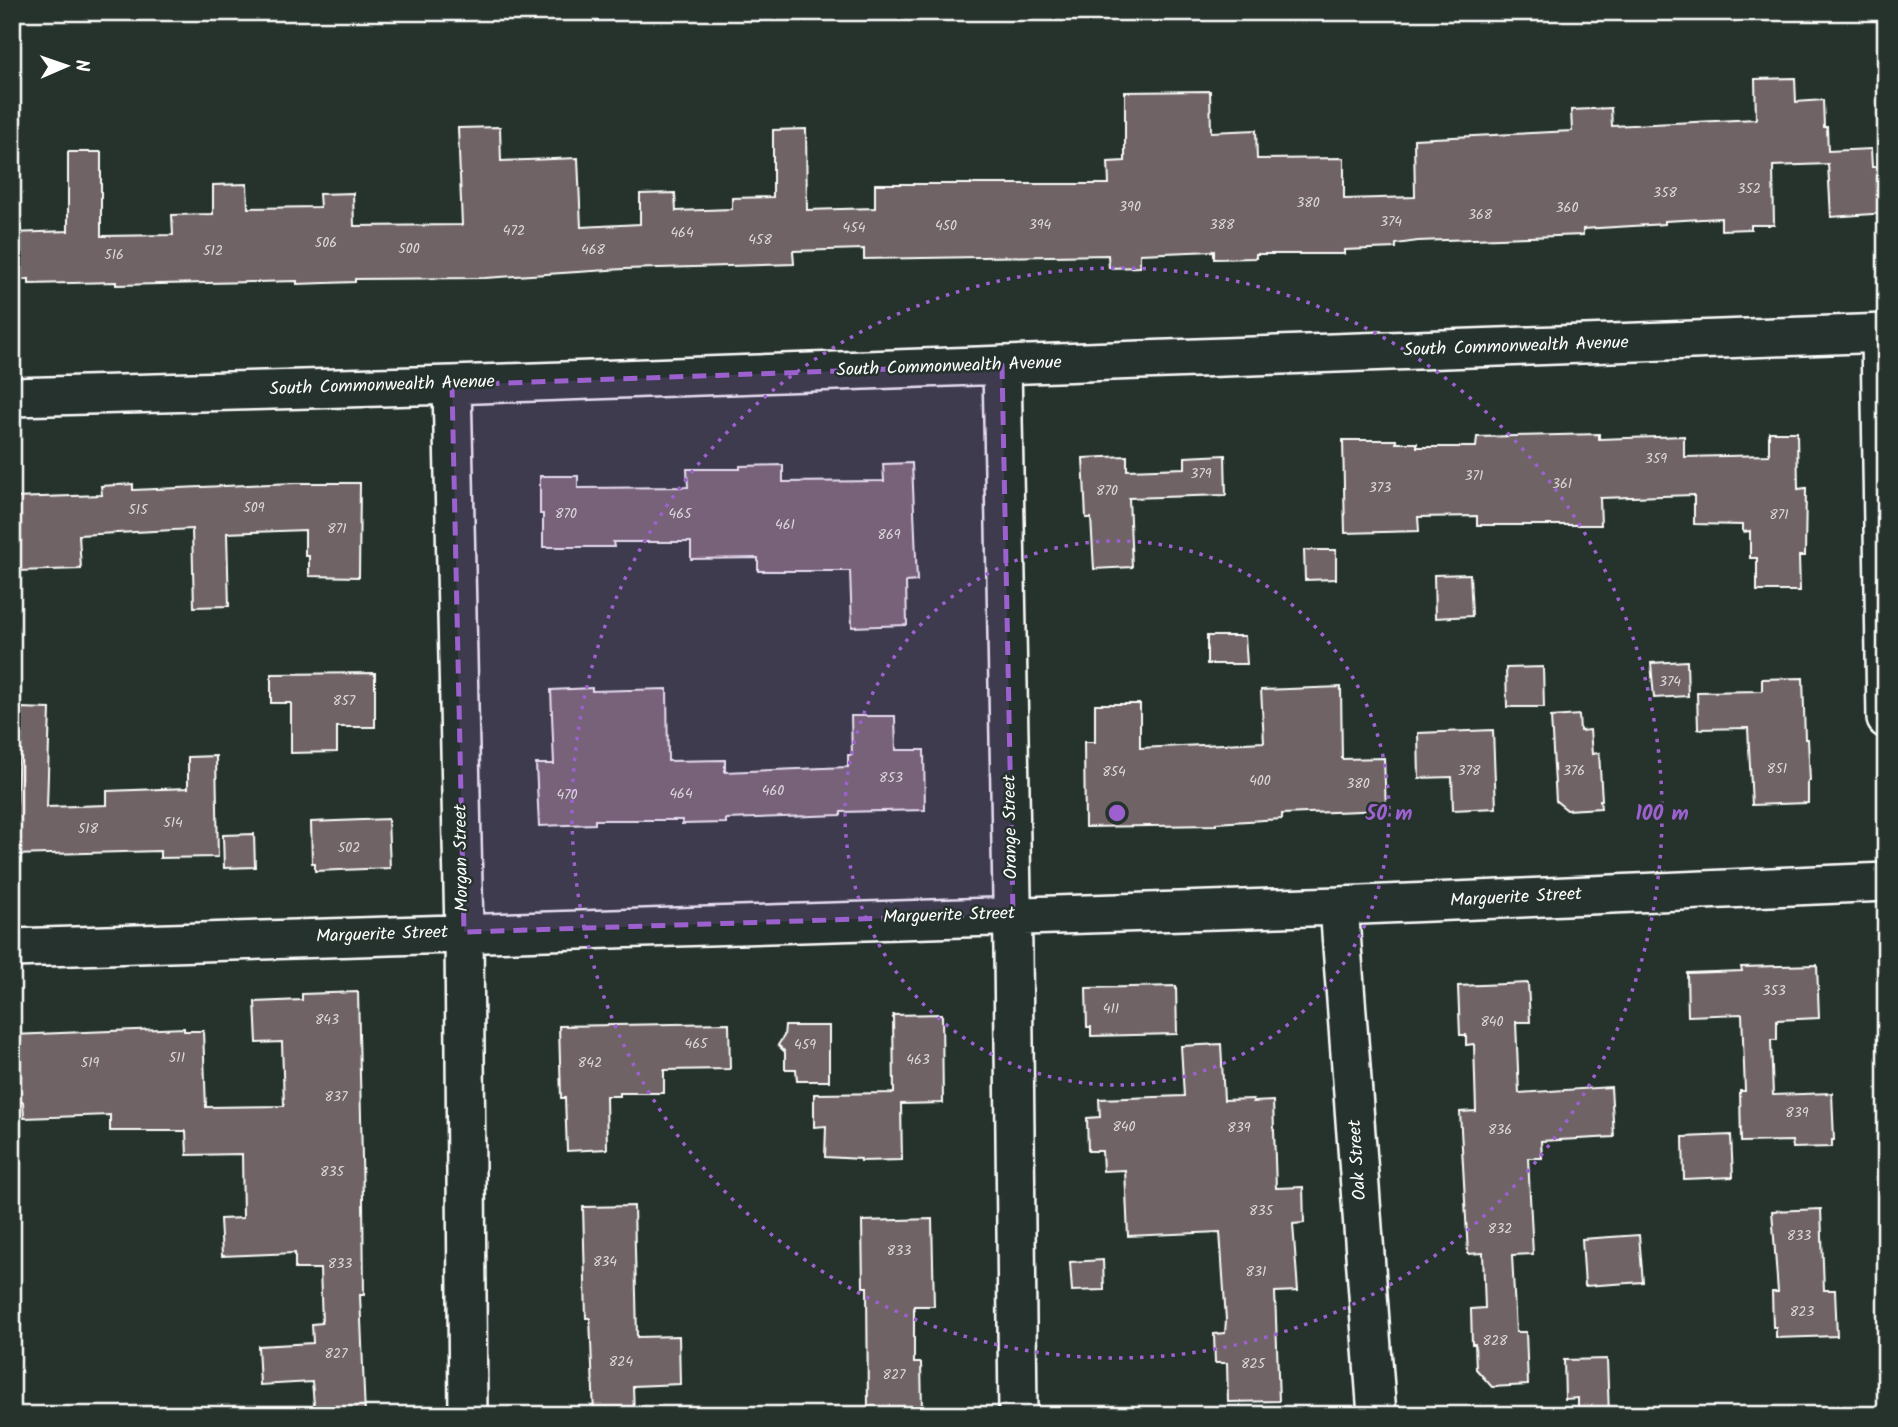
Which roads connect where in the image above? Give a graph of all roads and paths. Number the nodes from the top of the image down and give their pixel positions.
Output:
1 (1883, 334) edge
2 (1002, 365) junction
3 (452, 385) junction
4 (12, 397) edge
5 (1886, 719) edge
6 (1886, 882) edge
7 (1339, 906) junction
8 (1013, 914) junction
9 (464, 932) junction
10 (12, 948) edge
11 (468, 1415) edge
12 (1018, 1415) edge
13 (1377, 1415) edge

1 - 2 street, South Commonwealth Avenue
1 - 5 street
2 - 3 street, South Commonwealth Avenue
2 - 8 street, Orange Street
3 - 4 street, South Commonwealth Avenue
3 - 9 street, Morgan Street
6 - 7 street, Marguerite Street
7 - 8 street, Marguerite Street
7 - 13 street, Oak Street
8 - 9 street, Marguerite Street
8 - 12 street, Orange Street
9 - 10 street, Marguerite Street
9 - 11 street, Morgan Street

